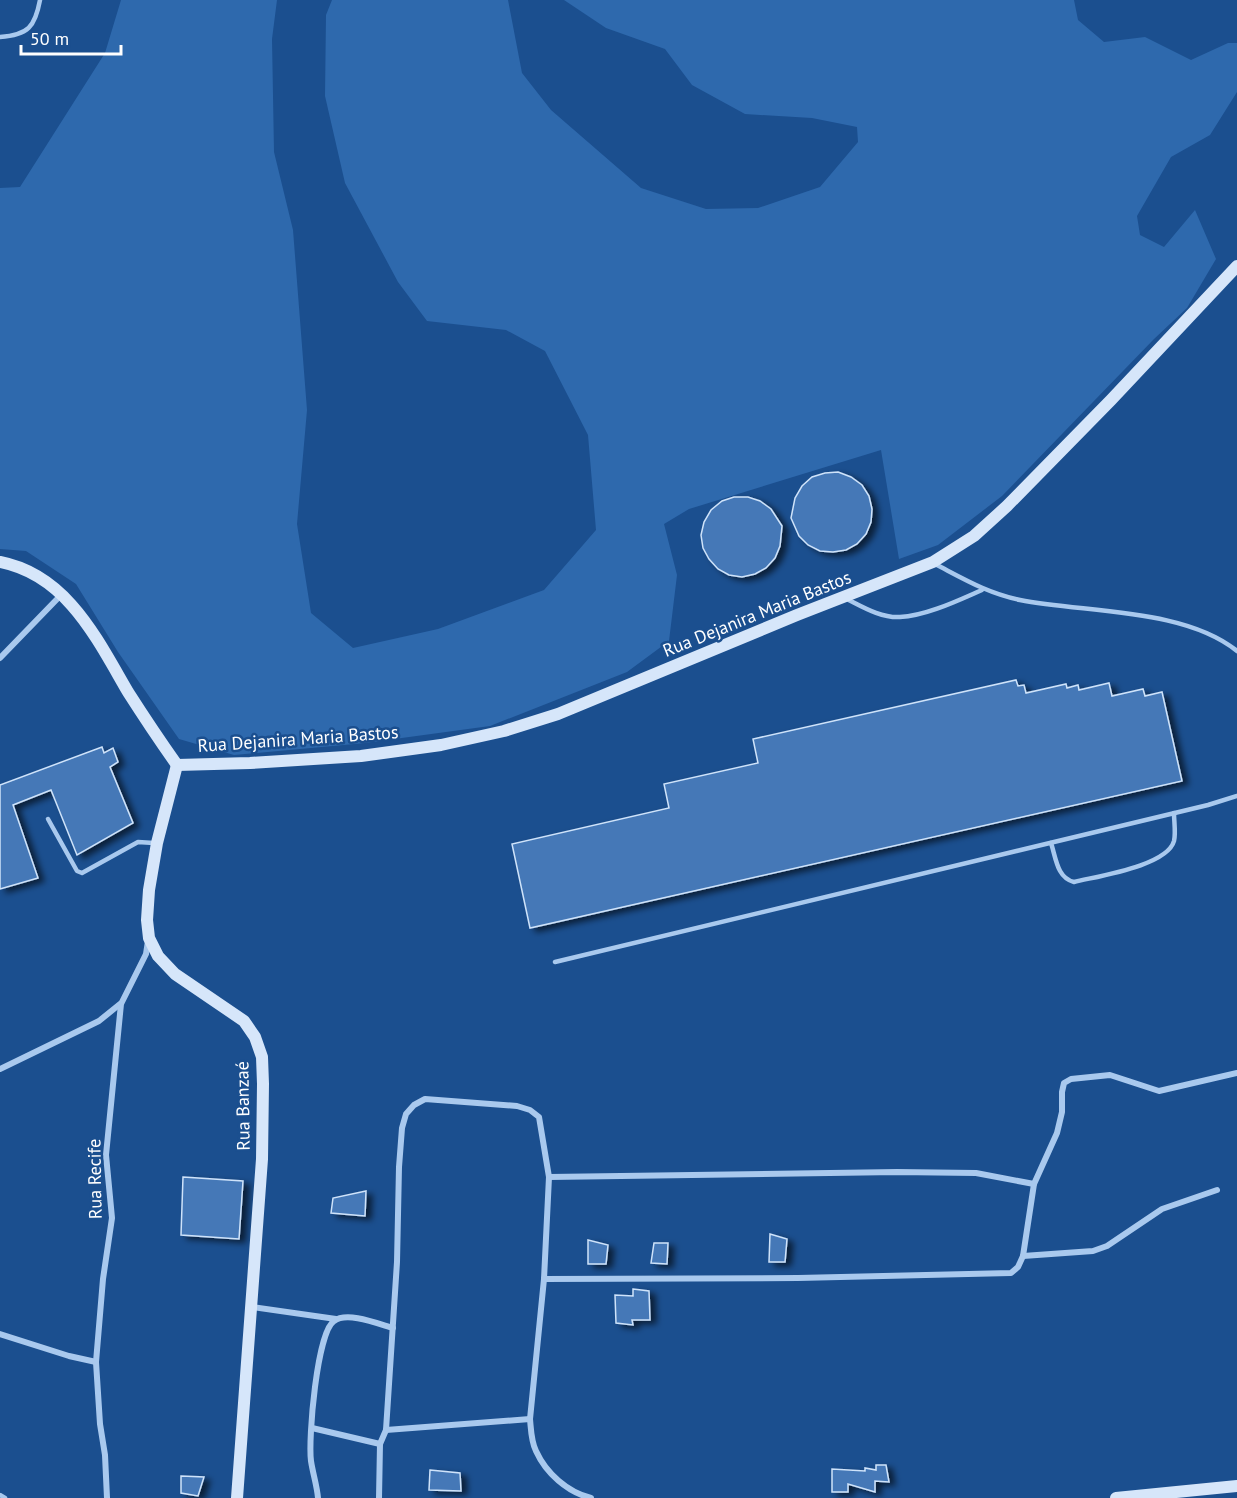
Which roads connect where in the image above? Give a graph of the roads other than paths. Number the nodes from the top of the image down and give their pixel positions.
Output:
1 (40, 0) edge
2 (0, 37) edge
3 (1237, 266) edge
4 (0, 562) edge
5 (933, 562) junction
6 (982, 590) junction
7 (62, 594) junction
8 (844, 597) junction
9 (1237, 651) edge
10 (0, 658) edge
11 (177, 765) junction
12 (1237, 796) edge
13 (1174, 813) junction
14 (48, 819) dead end
15 (157, 843) junction
16 (1051, 843) junction
17 (149, 938) junction
18 (555, 962) dead end
19 (121, 1004) junction
20 (0, 1069) edge
21 (1237, 1073) edge
22 (549, 1177) junction
23 (1034, 1184) junction
24 (1217, 1190) dead end
25 (1023, 1256) junction
26 (544, 1280) junction
27 (252, 1306) junction
28 (336, 1319) junction
29 (393, 1328) junction
30 (0, 1334) edge
31 (96, 1362) junction
32 (530, 1419) junction
33 (312, 1428) junction
34 (386, 1430) junction
35 (380, 1444) junction
36 (1237, 1486) edge
37 (0, 1495) edge
38 (5, 1498) edge
39 (108, 1498) edge
40 (237, 1498) edge
41 (318, 1498) edge
42 (379, 1498) edge
43 (591, 1498) edge
44 (1116, 1498) edge

1 - 2 lane
3 - 5 main road, Rua Dejanira Maria Bastos
4 - 7 main road
5 - 6 lane
5 - 8 main road, Rua Dejanira Maria Bastos
6 - 8 lane
6 - 9 lane
7 - 10 street
7 - 11 main road
8 - 11 main road, Rua Dejanira Maria Bastos
11 - 15 main road, Rua Banzaé
12 - 13 lane
13 - 16 lane
13 - 16 lane
14 - 15 lane
15 - 17 main road, Rua Banzaé
16 - 18 lane
17 - 19 street, Rua Recife
17 - 27 main road, Rua Banzaé
19 - 20 street
19 - 31 street, Rua Recife
21 - 23 street
22 - 23 street
22 - 26 street
22 - 29 street
23 - 25 street
24 - 25 street
25 - 26 street
26 - 32 street
27 - 28 street
27 - 40 main road, Rua Banzaé
28 - 29 street
28 - 33 street
29 - 34 street
30 - 31 street
31 - 39 street, Rua Recife
32 - 34 street
32 - 43 street
33 - 35 street
33 - 41 street
34 - 35 street
35 - 42 street
36 - 44 main road
37 - 38 lane

